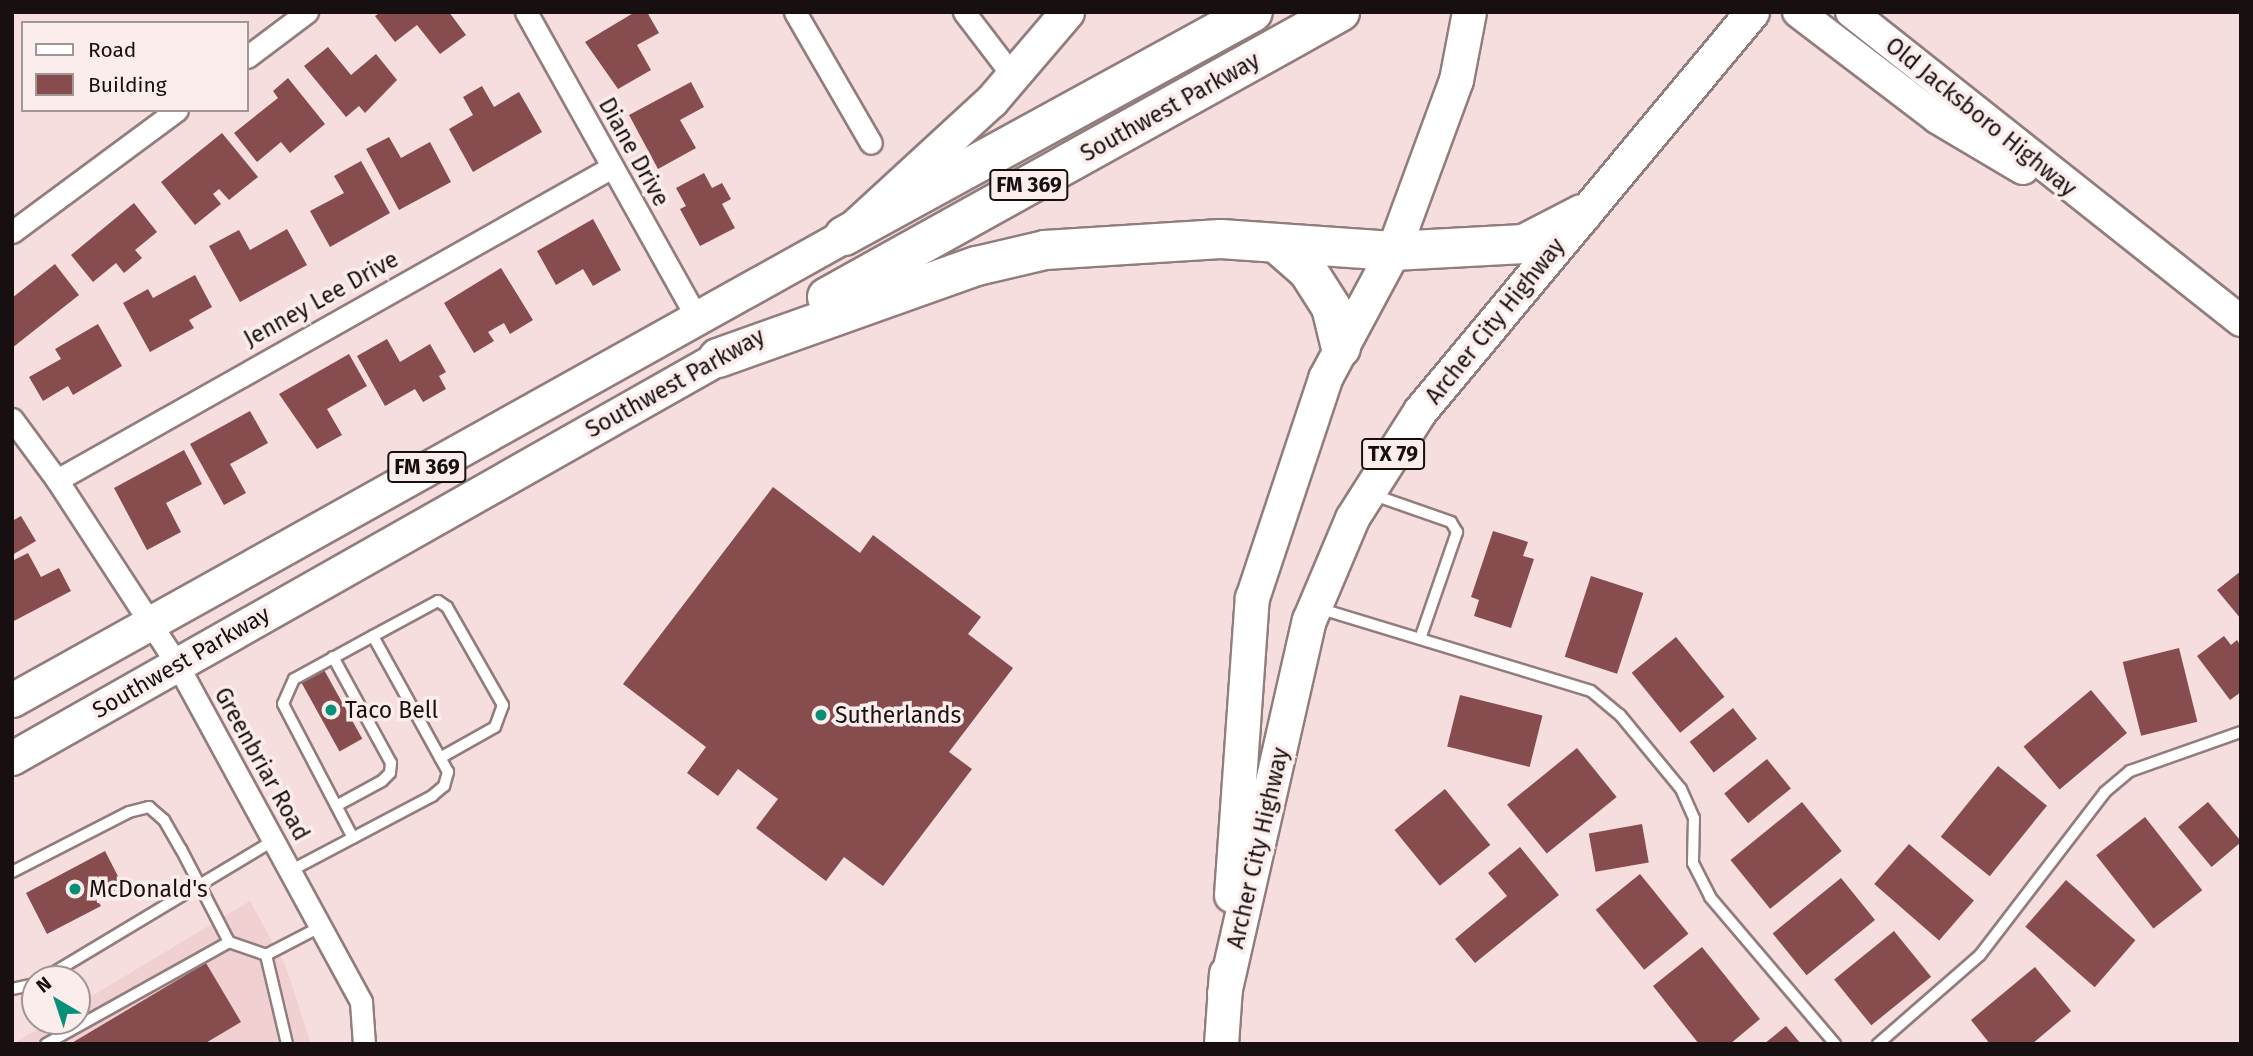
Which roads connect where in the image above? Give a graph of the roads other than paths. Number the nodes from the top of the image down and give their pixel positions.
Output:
1 (307, 12) edge
2 (526, 12) edge
3 (795, 12) edge
4 (964, 12) edge
5 (1068, 12) edge
6 (1253, 12) edge
7 (1340, 12) edge
8 (1469, 12) edge
9 (1752, 12) edge
10 (1798, 12) edge
11 (1851, 12) edge
12 (248, 56) edge
13 (1013, 76) junction
14 (174, 112) edge
15 (871, 143) dead end
16 (612, 167) junction
17 (1582, 215) junction
18 (2110, 222) junction
19 (12, 233) edge
20 (844, 236) junction
21 (1276, 243) junction
22 (1393, 251) junction
23 (697, 318) junction
24 (2241, 321) edge
25 (1341, 348) junction
26 (718, 358) junction
27 (12, 419) edge
28 (442, 458) junction
29 (57, 480) junction
30 (1368, 493) junction
31 (464, 502) junction
32 (1315, 608) junction
33 (151, 621) junction
34 (373, 636) junction
35 (1420, 639) junction
36 (333, 657) junction
37 (177, 664) junction
38 (12, 700) edge
39 (2241, 733) edge
40 (12, 758) edge
41 (440, 758) junction
42 (336, 806) junction
43 (353, 838) junction
44 (273, 841) junction
45 (290, 871) junction
46 (12, 872) edge
47 (197, 887) junction
48 (320, 927) junction
49 (229, 942) junction
50 (267, 955) junction
51 (66, 965) edge
52 (1224, 993) junction
53 (46, 1044) edge
54 (287, 1044) edge
55 (365, 1044) edge
56 (1221, 1044) edge
57 (1835, 1044) edge
58 (1878, 1044) edge

1 - 12 street
2 - 16 street, Diane Drive
3 - 15 street
4 - 13 street
5 - 13 main road
6 - 20 highway, Southwest Parkway / FM 369
7 - 26 highway, Southwest Parkway / FM 369
8 - 22 main road, Archer City Highway / TX 79
9 - 17 main road, Archer City Highway / TX 79
10 - 18 main road, Old Jacksboro Highway
11 - 18 main road, Old Jacksboro Highway
13 - 20 main road
14 - 19 street
16 - 23 street, Diane Drive
16 - 29 street, Jenney Lee Drive
17 - 22 highway
17 - 30 main road, Archer City Highway / TX 79
18 - 24 main road, Old Jacksboro Highway
20 - 23 main road, Southwest Parkway / FM 369
21 - 22 highway
21 - 25 highway
21 - 26 highway
22 - 25 main road, Archer City Highway / TX 79
23 - 28 main road, Southwest Parkway / FM 369
25 - 52 main road, Archer City Highway / TX 79
26 - 31 main road, Southwest Parkway / FM 369
27 - 29 street, Greenbriar Road
28 - 31 main road
28 - 33 main road, Southwest Parkway / FM 369
29 - 33 street, Greenbriar Road
30 - 32 main road, Archer City Highway / TX 79
30 - 35 lane
31 - 37 main road, Southwest Parkway / FM 369
32 - 35 lane
32 - 52 main road, Archer City Highway / TX 79
33 - 37 street, Greenbriar Road
33 - 38 main road, Southwest Parkway / FM 369
34 - 36 lane
34 - 41 lane
34 - 41 lane
35 - 57 lane
36 - 42 lane
36 - 42 lane
37 - 40 main road, Southwest Parkway / FM 369
37 - 44 street, Greenbriar Road
39 - 58 lane
41 - 43 lane
42 - 43 lane
43 - 45 lane
44 - 45 street, Greenbriar Road
44 - 47 lane
45 - 48 street, Greenbriar Road
46 - 47 lane
47 - 49 lane
47 - 51 lane
48 - 50 lane
48 - 55 street, Greenbriar Road
49 - 50 lane
49 - 53 lane
50 - 54 lane
52 - 56 main road, Archer City Highway / TX 79

